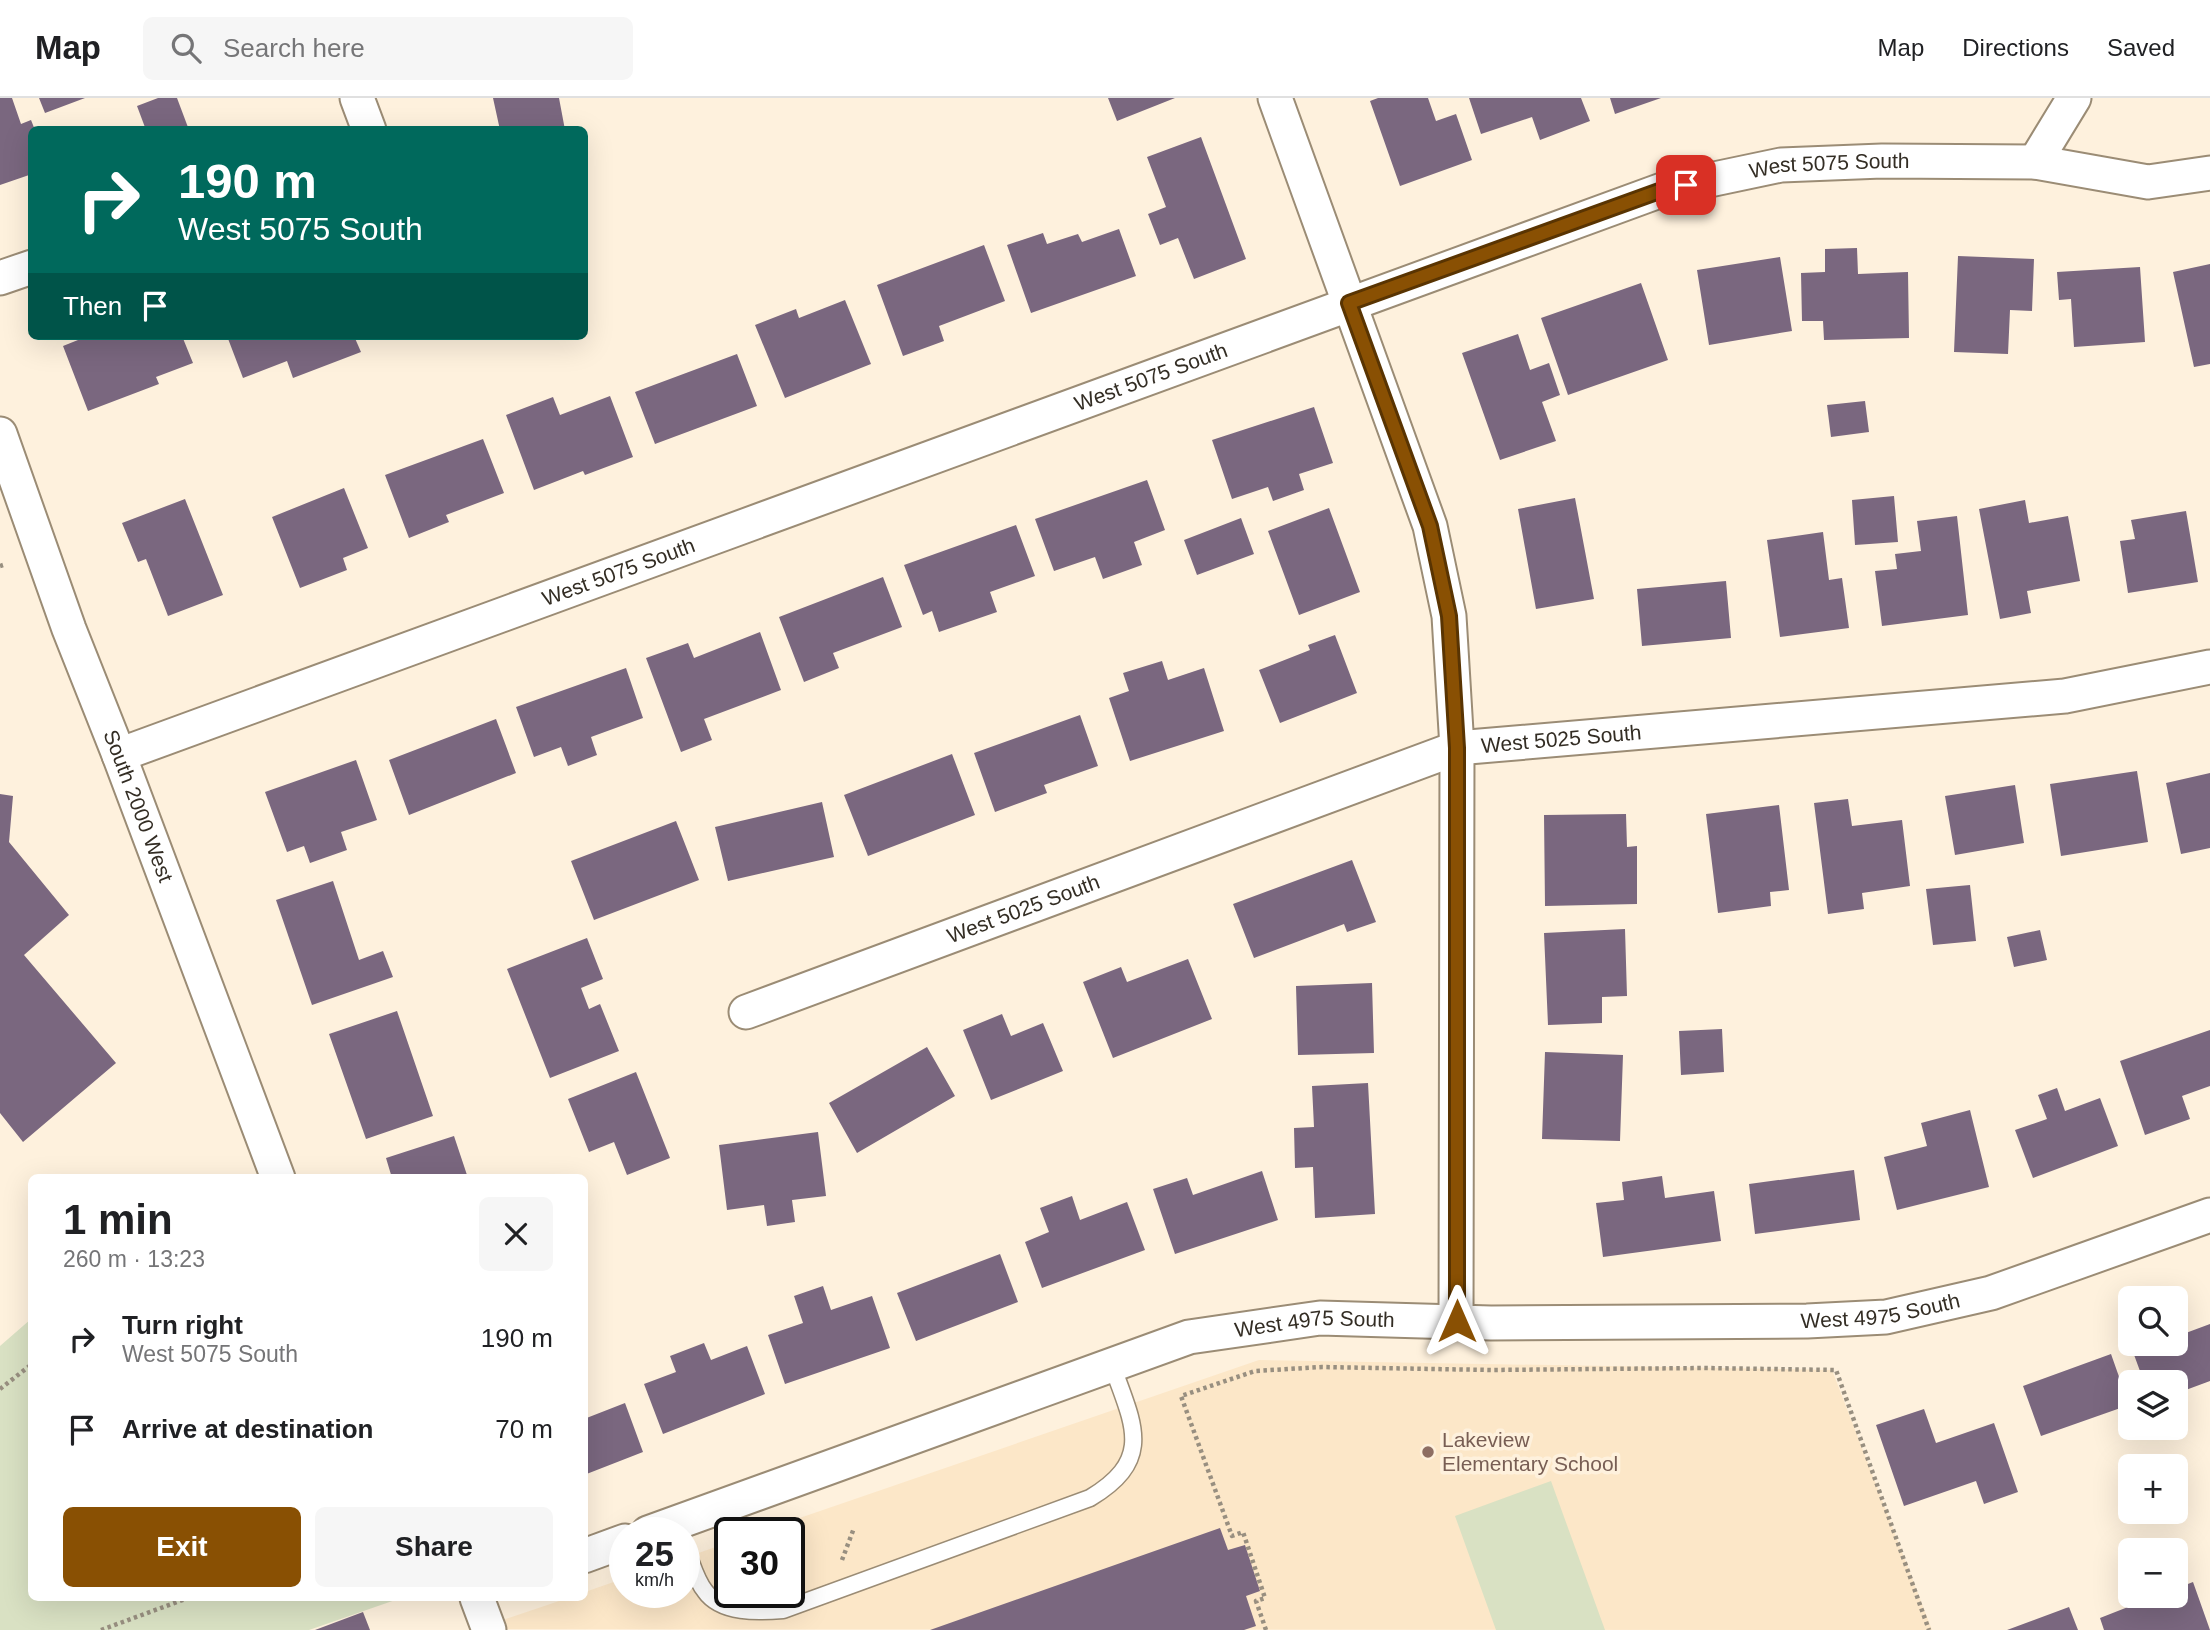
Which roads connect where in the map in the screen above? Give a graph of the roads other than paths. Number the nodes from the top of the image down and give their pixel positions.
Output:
1 (357, 98) edge
2 (1275, 98) edge
3 (2074, 98) edge
4 (368, 126) edge
5 (2035, 162) junction
6 (2210, 173) edge
7 (28, 268) edge
8 (0, 278) edge
9 (1349, 303) junction
10 (0, 434) edge
11 (2210, 667) edge
12 (1457, 748) junction
13 (119, 754) junction
14 (746, 1012) dead end
15 (276, 1174) edge
16 (2210, 1214) edge
17 (1457, 1321) junction
18 (1112, 1365) junction
19 (700, 1523) edge
20 (609, 1547) edge
21 (588, 1555) edge
22 (700, 1584) edge
23 (478, 1601) edge
24 (489, 1630) edge

1 - 4 street
2 - 9 street
3 - 5 street
5 - 6 street, West 5075 South
5 - 9 street, West 5075 South
7 - 8 street
9 - 12 street
9 - 13 street, West 5075 South
10 - 13 street, South 2000 West
11 - 12 street, West 5025 South
12 - 14 street, West 5025 South
12 - 17 street
13 - 15 street, South 2000 West
16 - 17 street, West 4975 South
17 - 18 street, West 4975 South
18 - 19 street, West 4975 South
18 - 22 lane
20 - 21 street
23 - 24 street

